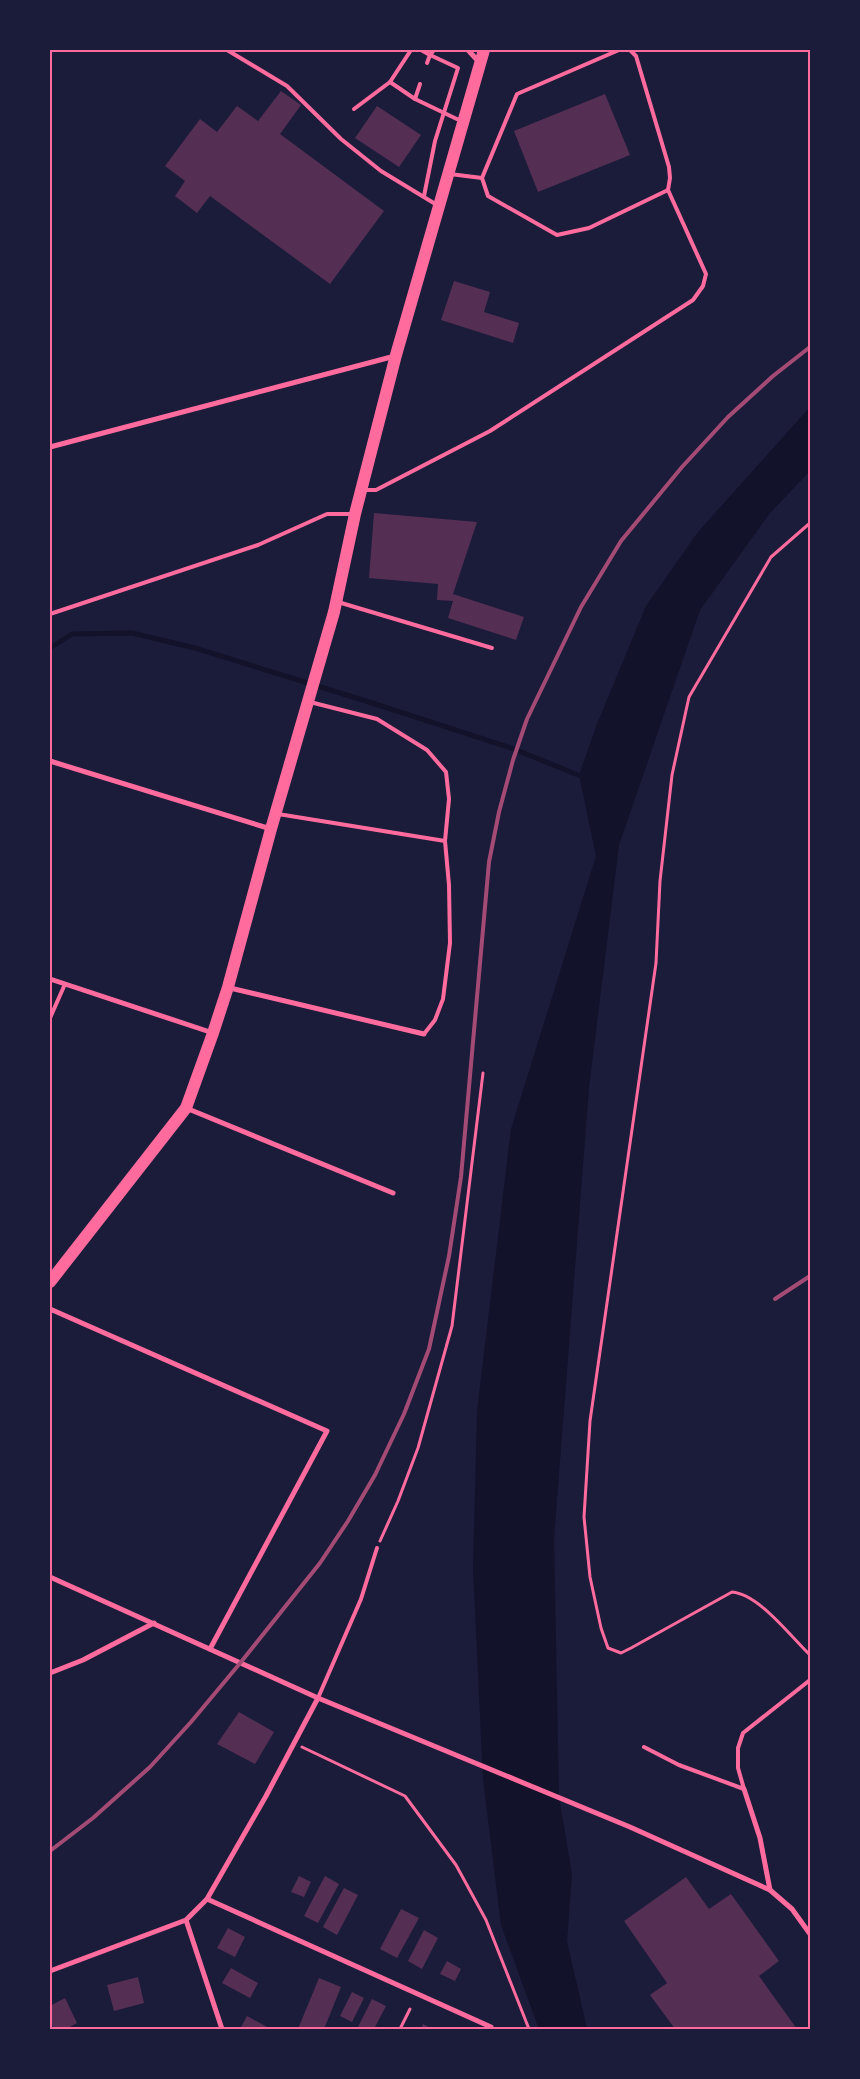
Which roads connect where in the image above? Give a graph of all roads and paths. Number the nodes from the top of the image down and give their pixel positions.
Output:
1 (227, 50) edge
2 (411, 50) edge
3 (421, 50) edge
4 (434, 50) edge
5 (468, 50) edge
6 (619, 50) edge
7 (630, 50) edge
8 (430, 55) junction
9 (482, 56) edge
10 (427, 63) dead end
11 (390, 82) junction
12 (420, 84) dead end
13 (415, 99) junction
14 (354, 109) dead end
15 (444, 112) junction
16 (463, 122) junction
17 (448, 173) junction
18 (482, 178) junction
19 (668, 190) junction
20 (424, 196) junction
21 (439, 206) junction
22 (396, 355) junction
23 (50, 447) edge
24 (361, 490) junction
25 (355, 514) junction
26 (810, 522) edge
27 (336, 601) junction
28 (50, 614) edge
29 (492, 648) dead end
30 (309, 699) junction
31 (50, 761) edge
32 (276, 814) junction
33 (271, 829) junction
34 (445, 841) junction
35 (50, 979) edge
36 (65, 984) junction
37 (228, 987) junction
38 (50, 1018) edge
39 (213, 1033) junction
40 (424, 1034) joint
41 (483, 1073) dead end
42 (186, 1108) junction
43 (394, 1194) dead end
44 (50, 1282) edge
45 (50, 1310) edge
46 (377, 1548) joint
47 (50, 1577) edge
48 (154, 1622) junction
49 (210, 1649) junction
50 (810, 1655) edge
51 (50, 1674) edge
52 (810, 1680) edge
53 (318, 1698) junction
54 (294, 1744) junction
55 (644, 1747) dead end
56 (744, 1789) junction
57 (770, 1890) junction
58 (207, 1899) junction
59 (186, 1920) junction
60 (810, 1934) edge
61 (50, 1971) edge
62 (410, 2009) dead end
63 (491, 2028) edge
64 (222, 2029) edge
65 (400, 2029) edge
66 (529, 2029) edge

1 - 20 lane
2 - 11 lane
3 - 8 lane
4 - 8 lane
5 - 9 street
6 - 18 lane
7 - 19 lane
8 - 10 lane
8 - 15 lane
9 - 16 main road
11 - 13 lane
11 - 14 lane
12 - 13 lane
13 - 15 lane
15 - 16 lane
15 - 20 lane
16 - 17 main road
17 - 18 lane
17 - 21 main road
18 - 19 lane
19 - 24 lane
20 - 21 lane
21 - 22 main road
22 - 23 street
22 - 24 main road
24 - 25 main road
25 - 27 main road
25 - 28 lane
26 - 50 path
27 - 29 lane
27 - 30 main road
30 - 32 main road
30 - 34 lane
31 - 33 street
32 - 33 main road
32 - 34 lane
33 - 37 main road
34 - 40 lane
35 - 36 street
36 - 38 lane
36 - 39 street
37 - 39 main road
37 - 40 street
39 - 42 main road
41 - 46 path
42 - 43 street
42 - 44 main road
45 - 49 street
46 - 53 lane
47 - 48 street
48 - 49 street
48 - 51 street
49 - 53 street
52 - 56 lane
53 - 54 street
53 - 57 street
54 - 58 street
54 - 66 path
55 - 56 lane
56 - 57 street
57 - 60 street
58 - 59 street
58 - 63 street
59 - 61 street
59 - 64 street
62 - 65 path

